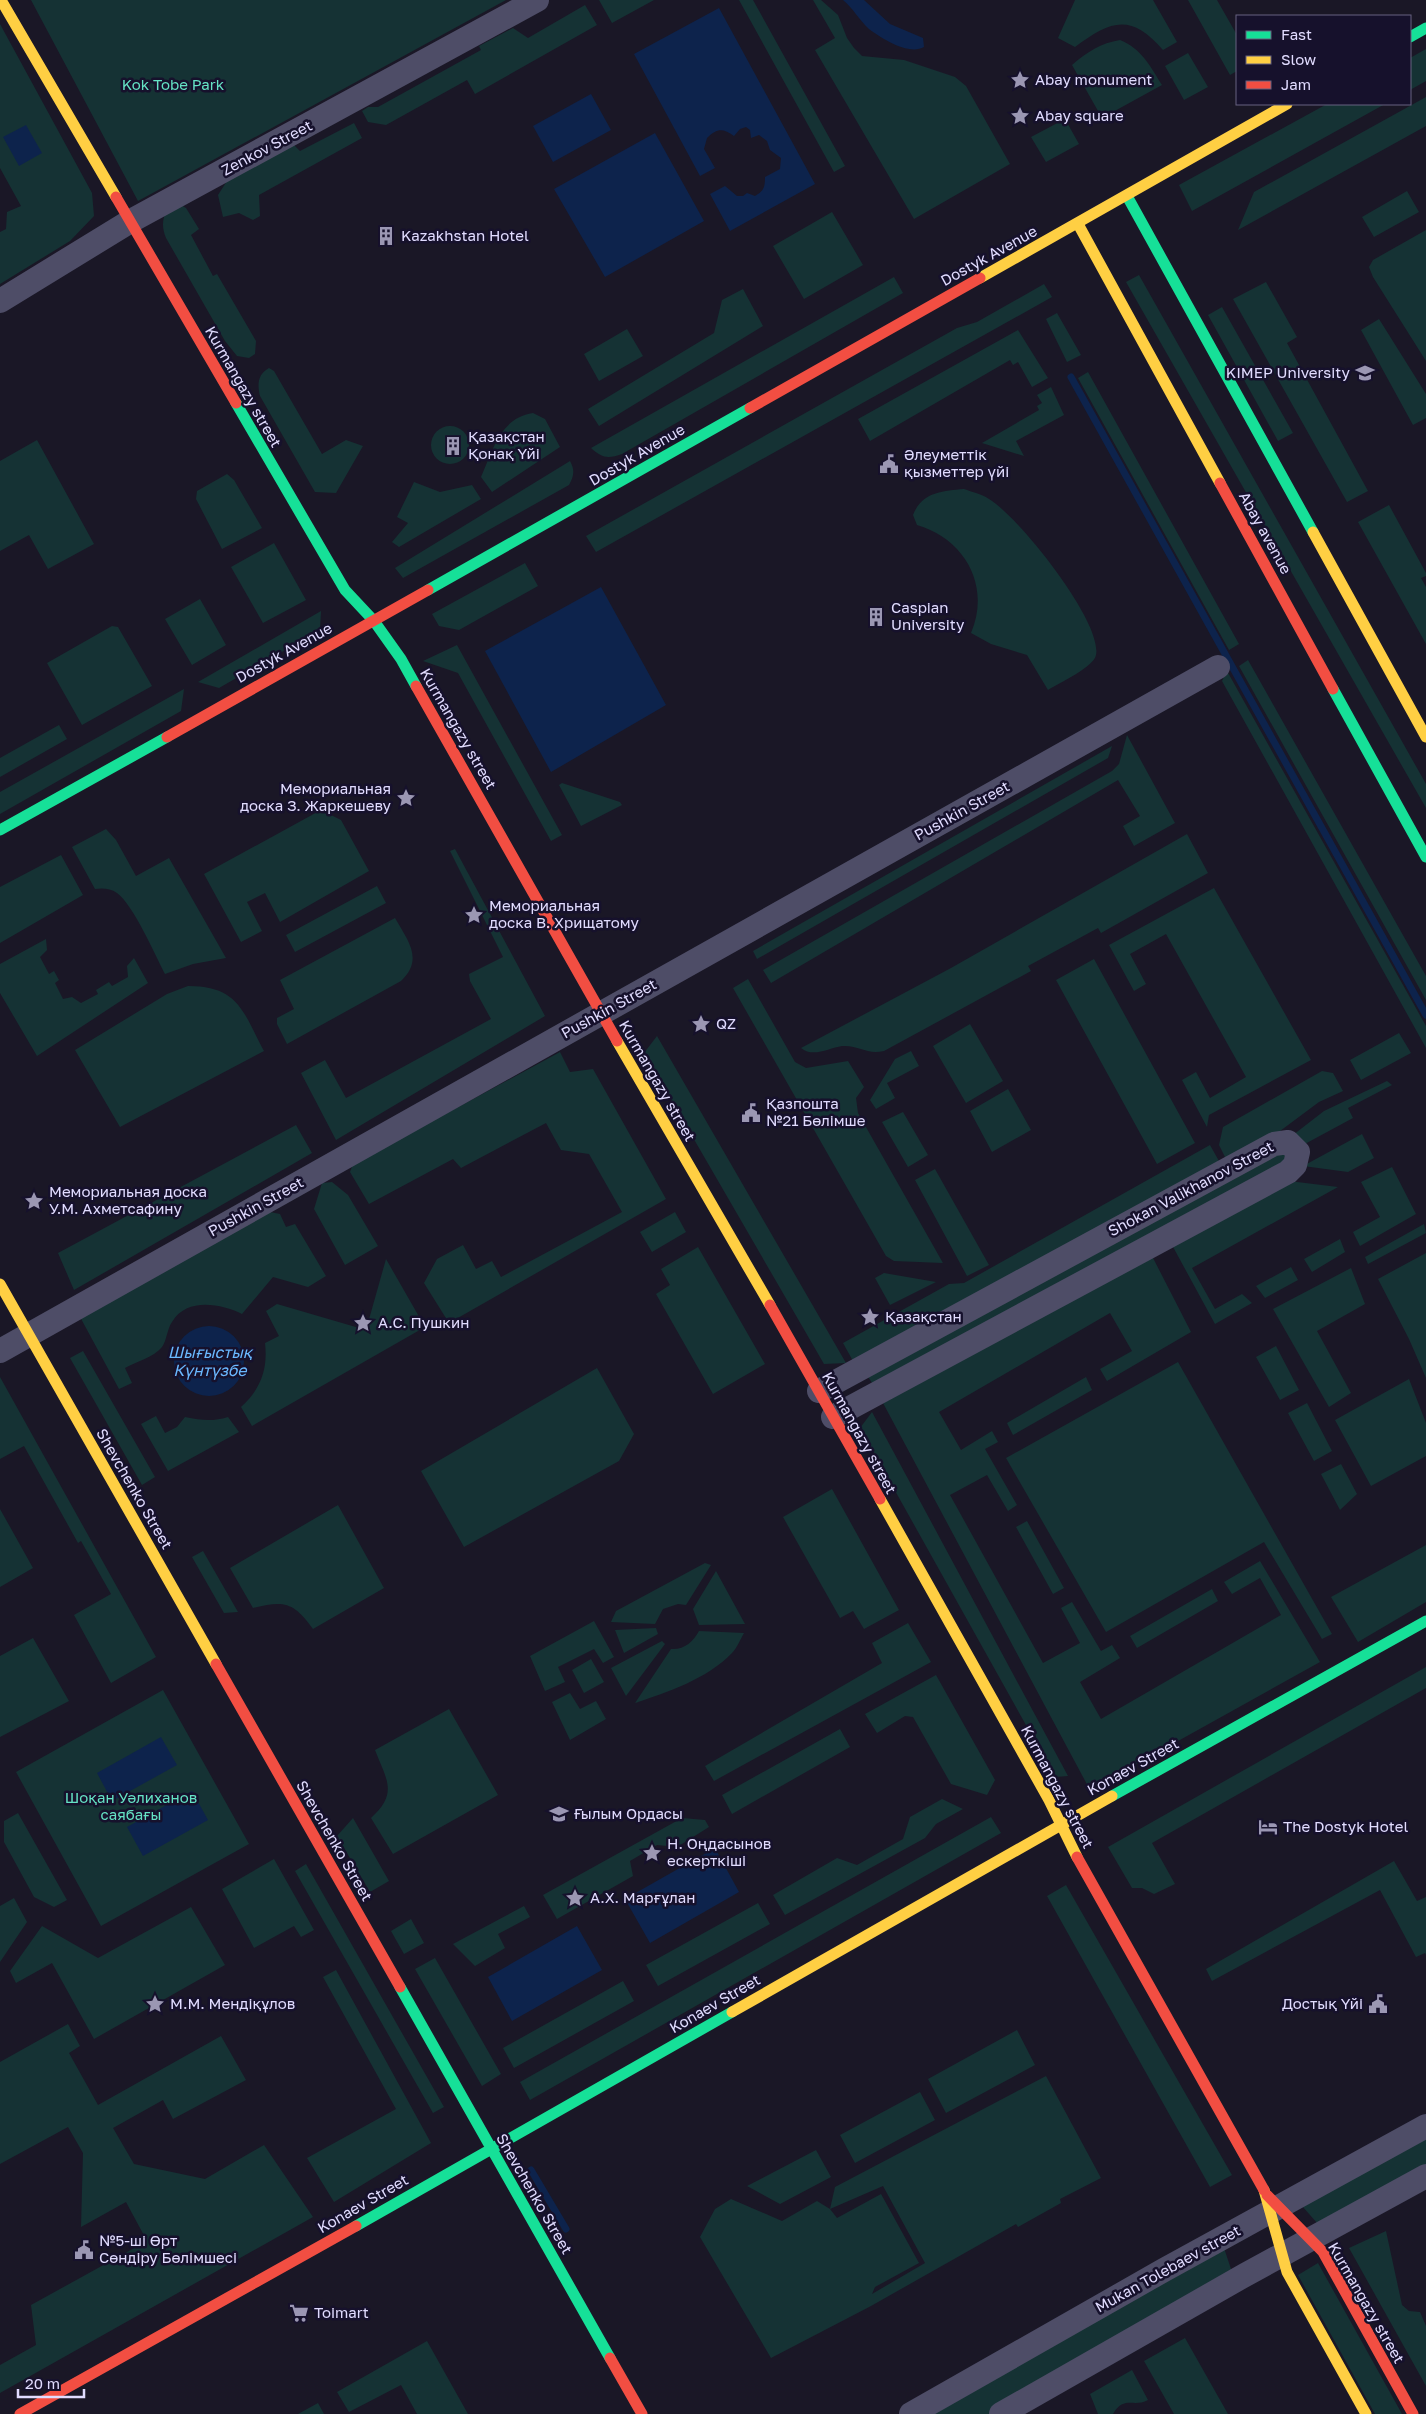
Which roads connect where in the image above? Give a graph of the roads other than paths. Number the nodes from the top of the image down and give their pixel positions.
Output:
1 (1, 0) edge
2 (537, 0) edge
3 (1426, 28) edge
4 (1411, 36) edge
5 (1285, 105) edge
6 (1127, 196) junction
7 (129, 222) junction
8 (1078, 224) junction
9 (0, 301) edge
10 (374, 621) junction
11 (1218, 666) dead end
12 (1426, 737) edge
13 (0, 830) edge
14 (1426, 857) edge
15 (601, 1013) junction
16 (0, 1284) edge
17 (29, 1335) junction
18 (0, 1351) edge
19 (819, 1391) junction
20 (833, 1418) junction
21 (1426, 1621) edge
22 (1061, 1825) junction
23 (1426, 2126) edge
24 (492, 2149) junction
25 (1426, 2176) edge
26 (1271, 2204) junction
27 (1310, 2240) junction
28 (1282, 2255) junction
29 (20, 2414) edge
30 (642, 2414) edge
31 (911, 2414) edge
32 (1001, 2414) edge
33 (1366, 2414) edge
34 (1413, 2414) edge

1 - 7 street, Kurmangazy street
2 - 7 street, Zenkov Street
3 - 4 street
5 - 6 street, Dostyk Avenue
6 - 8 street, Dostyk Avenue
6 - 12 street
7 - 9 street, Zenkov Street
7 - 10 street, Kurmangazy street
8 - 10 street, Dostyk Avenue
8 - 14 street, Abay avenue
10 - 13 street, Dostyk Avenue
10 - 15 street, Kurmangazy street
11 - 15 street, Pushkin Street
15 - 17 street, Pushkin Street
15 - 19 street, Kurmangazy street
16 - 17 street, Shevchenko Street
17 - 18 street, Pushkin Street
17 - 24 street, Shevchenko Street
19 - 20 street, Kurmangazy street
19 - 20 street, Shokan Valikhanov Street
20 - 22 street, Kurmangazy street
21 - 22 street, Konaev Street
22 - 24 street, Konaev Street
22 - 26 street, Kurmangazy street
23 - 26 street, Mukan Tolebaev street
24 - 29 street, Konaev Street
24 - 30 street, Shevchenko Street
25 - 27 street
26 - 27 street, Kurmangazy street
26 - 28 street, Kurmangazy street
26 - 31 street, Mukan Tolebaev street
27 - 28 street
27 - 34 street, Kurmangazy street
28 - 32 street
28 - 33 street, Kurmangazy street

